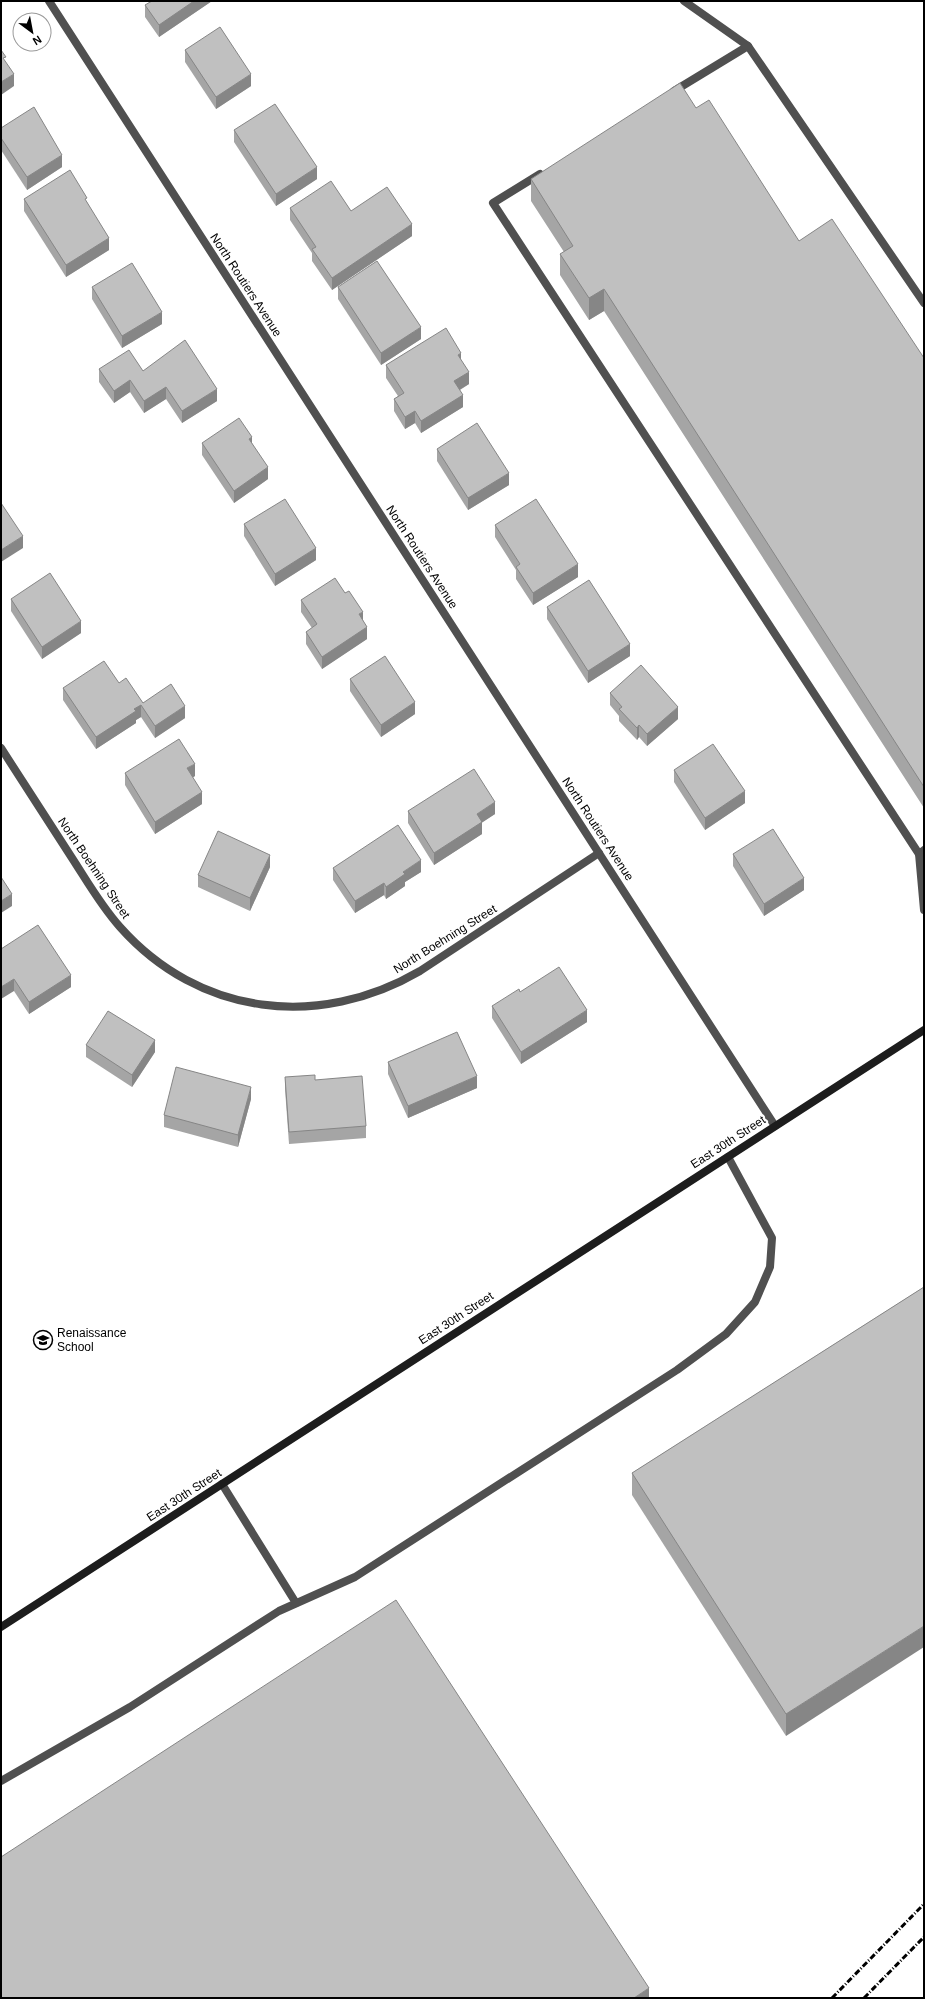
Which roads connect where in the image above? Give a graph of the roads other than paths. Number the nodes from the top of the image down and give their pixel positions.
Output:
1 (49, 1) edge
2 (684, 1) edge
3 (748, 46) junction
4 (667, 96) edge
5 (546, 170) edge
6 (924, 303) edge
7 (1, 748) edge
8 (921, 852) edge
9 (599, 853) junction
10 (924, 910) edge
11 (924, 1030) edge
12 (775, 1126) junction
13 (728, 1157) junction
14 (222, 1484) junction
15 (296, 1603) junction
16 (1, 1627) edge
17 (1, 1781) edge

1 - 9 street, North Routiers Avenue
2 - 3 street
3 - 4 street
3 - 6 street
5 - 8 street
7 - 9 street, North Boehning Street
8 - 10 street
9 - 12 street, North Routiers Avenue
11 - 12 main road, East 30th Street
12 - 13 main road, East 30th Street
13 - 14 main road, East 30th Street
13 - 15 street
14 - 15 street
14 - 16 main road, East 30th Street
15 - 17 street

